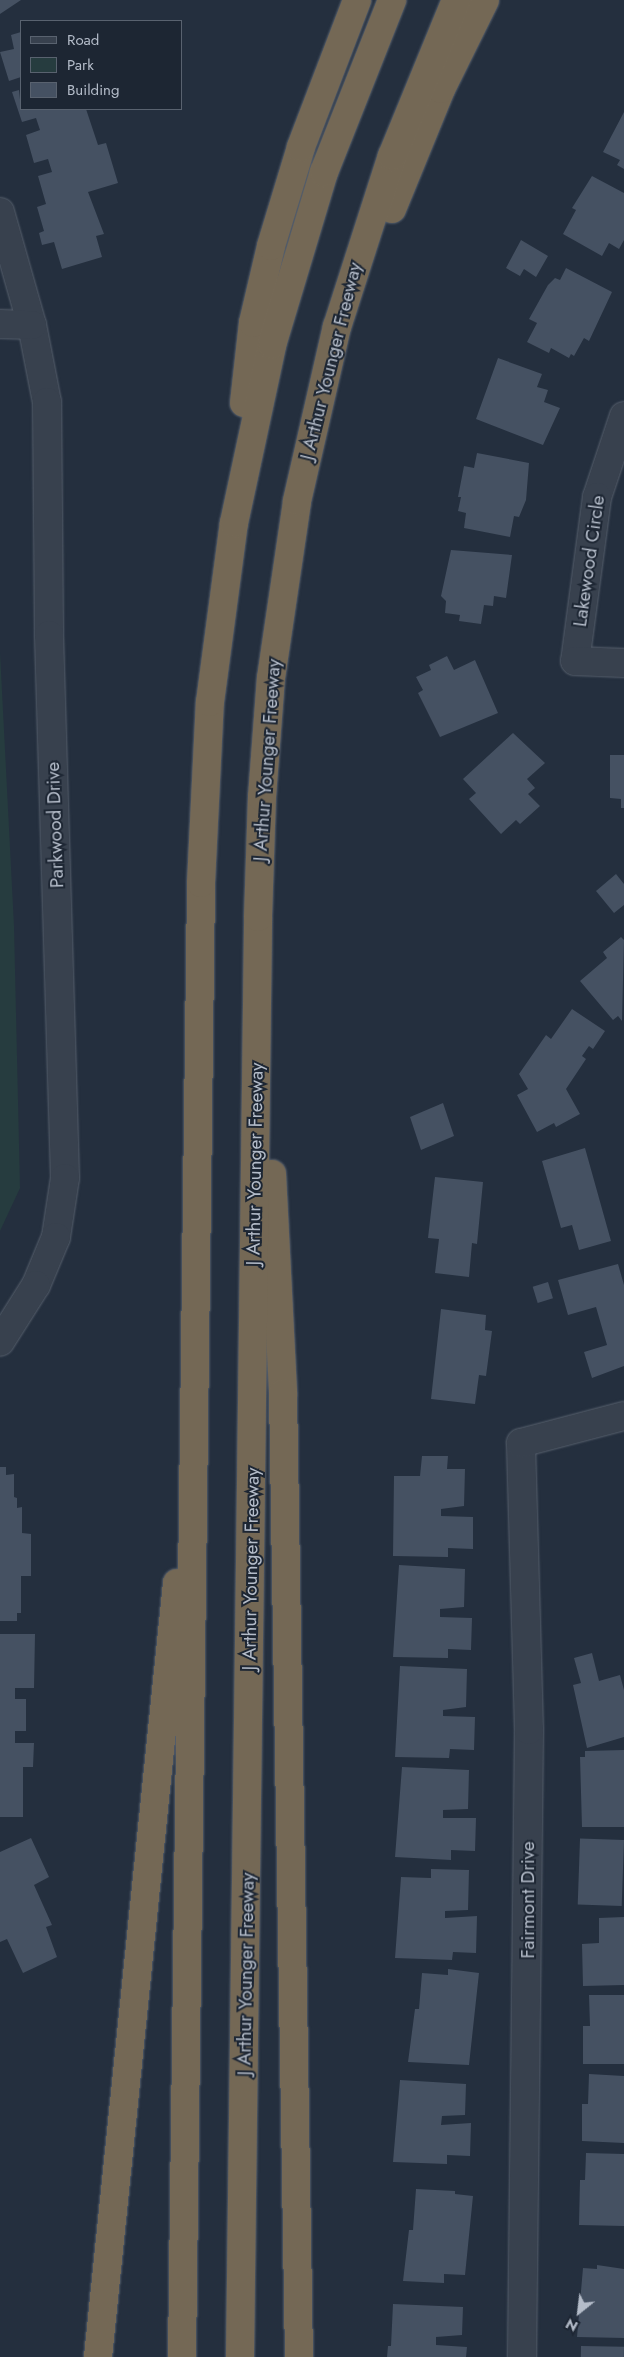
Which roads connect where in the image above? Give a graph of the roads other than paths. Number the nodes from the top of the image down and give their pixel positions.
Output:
1 (358, 0) edge
2 (392, 0) edge
3 (456, 0) edge
4 (485, 0) edge
5 (0, 212) edge
6 (0, 324) edge
7 (32, 325) junction
8 (322, 384) junction
9 (624, 416) edge
10 (234, 523) junction
11 (624, 662) edge
12 (258, 917) junction
13 (0, 1342) edge
14 (624, 1416) edge
15 (194, 1425) junction
16 (98, 2357) edge
17 (182, 2357) edge
18 (240, 2357) edge
19 (299, 2357) edge
20 (522, 2357) edge

1 - 10 highway
2 - 10 highway
3 - 8 highway, J Arthur Younger Freeway
4 - 8 highway
5 - 7 street, Parkwood Drive
6 - 7 street
7 - 13 street, Parkwood Drive
8 - 12 highway, J Arthur Younger Freeway
9 - 11 street, Lakewood Circle
10 - 15 highway
12 - 18 highway, J Arthur Younger Freeway
12 - 19 highway
14 - 20 street, Fairmont Drive
15 - 16 highway
15 - 17 highway

